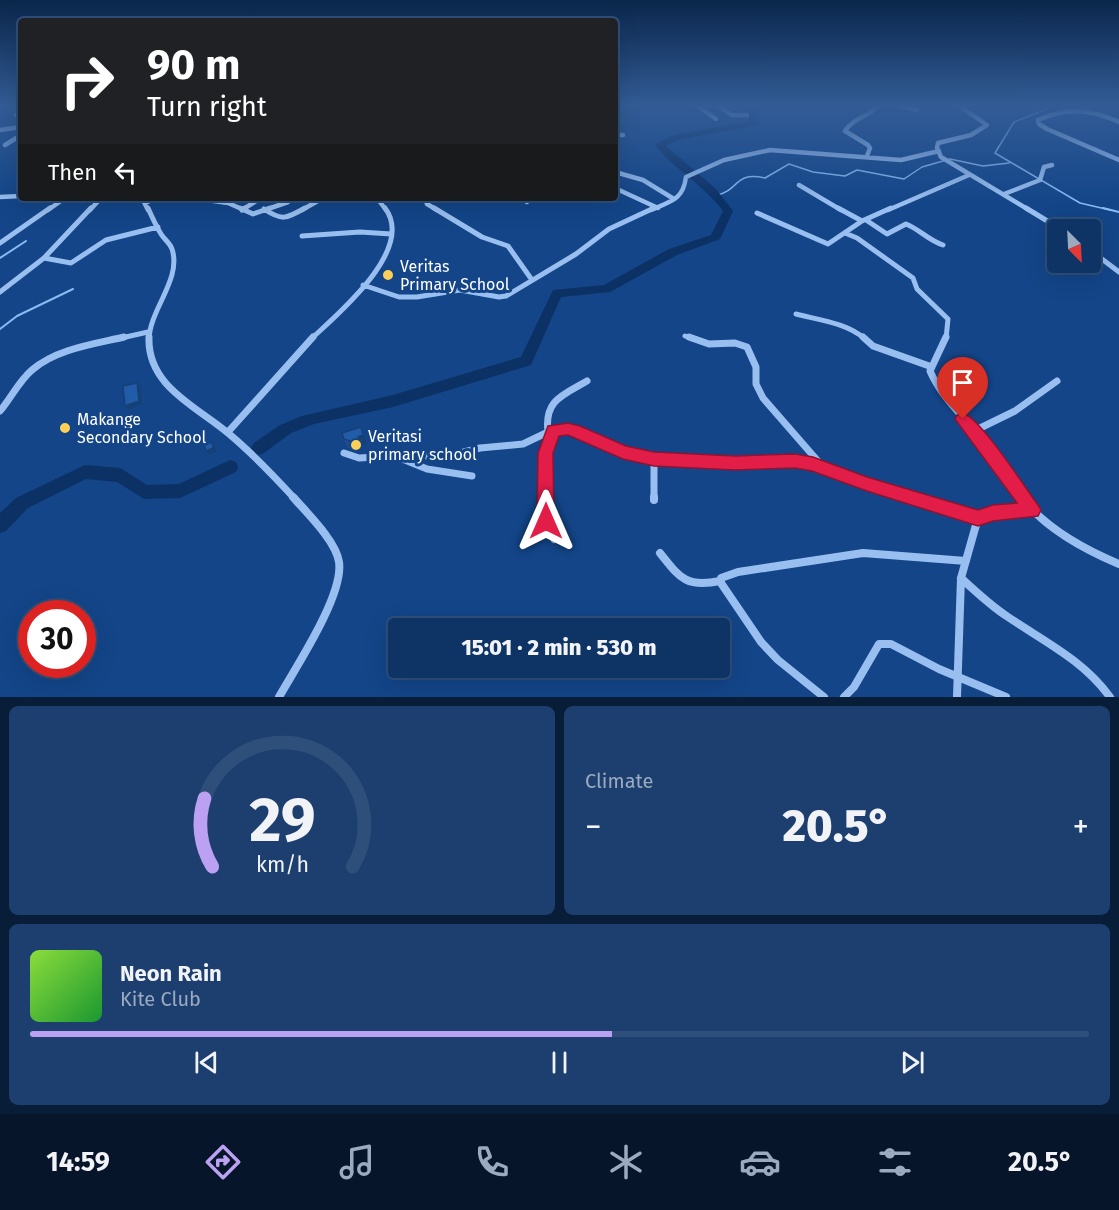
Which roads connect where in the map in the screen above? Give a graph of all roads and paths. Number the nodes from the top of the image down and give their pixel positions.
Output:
1 (17, 138) edge
2 (856, 138) edge
3 (964, 138) edge
4 (1067, 138) edge
5 (5, 145) dead end
6 (939, 151) junction
7 (867, 156) junction
8 (1119, 160) edge
9 (1052, 165) dead end
10 (618, 173) edge
11 (969, 175) junction
12 (799, 185) dead end
13 (619, 190) dead end
14 (1004, 194) junction
15 (18, 196) edge
16 (0, 197) edge
17 (675, 199) junction
18 (61, 201) edge
19 (98, 201) edge
20 (144, 201) edge
21 (214, 201) edge
22 (256, 201) edge
23 (318, 201) edge
24 (379, 201) edge
25 (426, 201) edge
26 (288, 202) dead end
27 (658, 208) junction
28 (264, 209) junction
29 (242, 210) junction
30 (757, 213) dead end
31 (864, 220) junction
32 (1047, 221) edge
33 (158, 227) junction
34 (845, 233) junction
35 (391, 234) junction
36 (7, 235) dead end
37 (0, 236) edge
38 (302, 236) dead end
39 (0, 243) edge
40 (943, 246) dead end
41 (44, 258) junction
42 (1101, 258) edge
43 (1119, 272) edge
44 (531, 280) junction
45 (363, 285) junction
46 (0, 292) edge
47 (796, 314) dead end
48 (148, 332) junction
49 (685, 336) dead end
50 (932, 368) junction
51 (587, 381) dead end
52 (1057, 381) dead end
53 (0, 411) edge
54 (551, 431) junction
55 (974, 431) junction
56 (228, 432) junction
57 (344, 453) dead end
58 (394, 456) junction
59 (654, 459) junction
60 (825, 470) junction
61 (472, 476) dead end
62 (654, 500) dead end
63 (1032, 510) junction
64 (978, 518) junction
65 (554, 539) dead end
66 (660, 553) dead end
67 (966, 561) junction
68 (1119, 564) edge
69 (961, 578) junction
70 (720, 581) junction
71 (958, 677) junction
72 (279, 697) edge
73 (824, 697) edge
74 (844, 697) edge
75 (957, 697) edge
76 (1006, 697) edge
77 (1110, 697) edge

1 - 5 street
2 - 7 street
3 - 6 street
4 - 8 street
6 - 7 street
6 - 11 street
7 - 17 street
9 - 14 street
10 - 17 street
11 - 14 street
11 - 31 street
12 - 31 street
13 - 27 street
14 - 32 street
15 - 16 street
17 - 27 street
18 - 39 street
19 - 41 street
20 - 33 street
21 - 29 street
22 - 29 street
23 - 28 street
24 - 35 street
25 - 44 street
26 - 28 street
27 - 44 street
28 - 29 street
30 - 34 street
31 - 34 street
31 - 40 street
33 - 41 street
33 - 48 street
34 - 50 street
35 - 38 street
35 - 45 street
36 - 37 street
41 - 46 street
42 - 43 street
44 - 45 street
45 - 56 street
47 - 50 street
48 - 53 street
48 - 56 street
49 - 60 street
50 - 55 street
51 - 54 street
52 - 55 street
54 - 58 street
54 - 59 street
54 - 65 street
55 - 63 street
56 - 72 street
57 - 58 street
58 - 61 street
59 - 60 street
59 - 62 street
60 - 64 street
63 - 64 street
63 - 68 street
64 - 67 street
66 - 70 street
67 - 69 street
67 - 70 street
69 - 71 street
69 - 77 street
70 - 73 street
71 - 74 street
71 - 75 street
71 - 76 street

